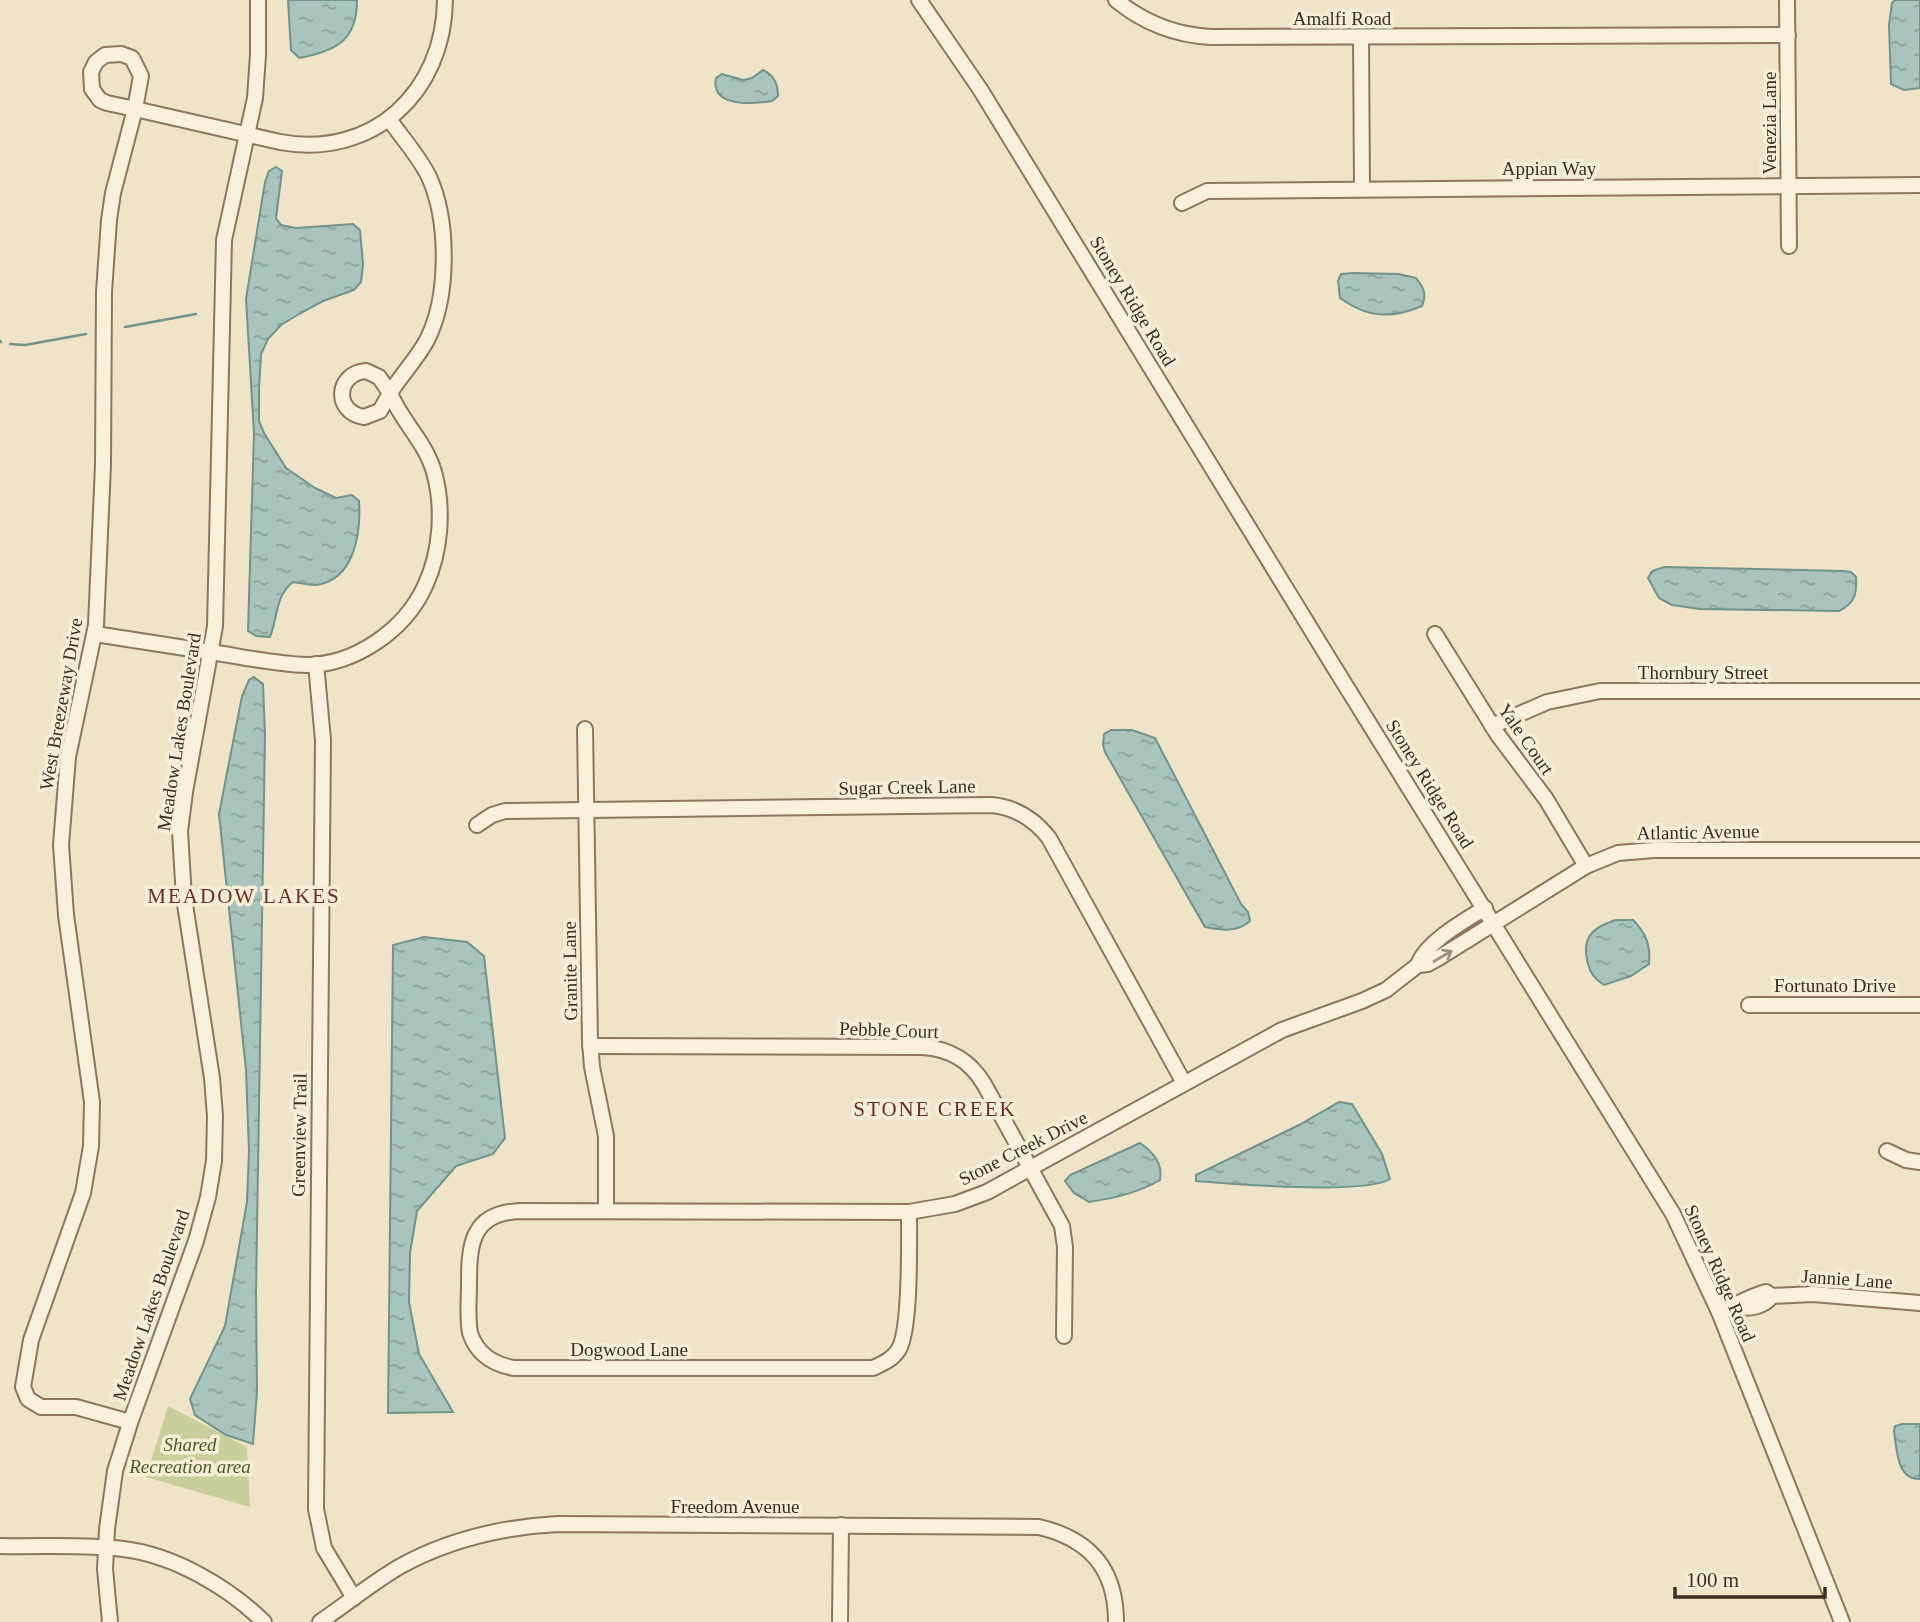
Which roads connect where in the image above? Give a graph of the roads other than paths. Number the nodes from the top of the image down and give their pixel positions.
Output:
1 (258, 0) edge
2 (445, 0) edge
3 (919, 0) edge
4 (1116, 0) edge
5 (1787, 0) edge
6 (1788, 35) junction
7 (1361, 37) junction
8 (389, 119) junction
9 (247, 135) junction
10 (1920, 185) edge
11 (1789, 186) junction
12 (1362, 189) junction
13 (1182, 203) dead end
14 (1789, 246) dead end
15 (95, 634) junction
16 (1435, 634) dead end
17 (212, 652) junction
18 (316, 664) junction
19 (1920, 691) edge
20 (1492, 726) junction
21 (585, 729) dead end
22 (587, 810) junction
23 (477, 825) dead end
24 (1920, 850) edge
25 (1586, 866) junction
26 (1485, 908) junction
27 (1495, 923) junction
28 (1418, 965) junction
29 (1749, 1004) dead end
30 (1920, 1005) edge
31 (590, 1046) junction
32 (1184, 1083) junction
33 (1888, 1151) dead end
34 (1920, 1161) edge
35 (1030, 1168) junction
36 (606, 1211) junction
37 (909, 1212) junction
38 (1920, 1303) edge
39 (1718, 1312) junction
40 (1064, 1336) dead end
41 (130, 1422) junction
42 (841, 1525) junction
43 (0, 1546) edge
44 (106, 1548) junction
45 (354, 1598) junction
46 (110, 1622) edge
47 (264, 1622) edge
48 (320, 1622) edge
49 (840, 1622) edge
50 (1116, 1622) edge
51 (1842, 1622) edge

1 - 9 street, Meadow Lakes Boulevard
2 - 8 street, West Breezeway Drive
3 - 26 street, Stoney Ridge Road
4 - 7 street, Amalfi Road
5 - 6 street, Venezia Lane
6 - 7 street, Amalfi Road
6 - 11 street, Venezia Lane
7 - 12 street
8 - 9 street, West Breezeway Drive
8 - 18 street
9 - 15 street, West Breezeway Drive
9 - 17 street, Meadow Lakes Boulevard
10 - 11 street, Appian Way
11 - 12 street, Appian Way
11 - 14 street, Venezia Lane
12 - 13 street, Appian Way
15 - 17 street
15 - 41 street, West Breezeway Drive
16 - 20 street, Yale Court
17 - 18 street
17 - 41 street, Meadow Lakes Boulevard
18 - 45 street, Greenview Trail
19 - 20 street, Thornbury Street
20 - 25 street, Yale Court
21 - 22 street, Granite Lane
22 - 23 street, Sugar Creek Lane
22 - 31 street, Granite Lane
22 - 32 street, Sugar Creek Lane
24 - 25 street, Atlantic Avenue
25 - 27 street, Atlantic Avenue
26 - 27 street, Stoney Ridge Road
26 - 28 street, Stone Creek Drive
28 -> 27 street, Stone Creek Drive
27 - 39 street, Stoney Ridge Road
28 - 32 street, Stone Creek Drive
29 - 30 street, Fortunato Drive
31 - 35 street, Pebble Court
31 - 36 street, Granite Lane
32 - 35 street, Stone Creek Drive
33 - 34 street
35 - 37 street, Stone Creek Drive
35 - 40 street, Pebble Court
36 - 37 street, Stone Creek Drive
36 - 37 street, Dogwood Lane
38 - 39 street, Jannie Lane
39 - 51 street, Stoney Ridge Road
41 - 44 street, Meadow Lakes Boulevard
42 - 45 street, Freedom Avenue
42 - 49 street
42 - 50 street, Freedom Avenue
43 - 44 street
44 - 46 street, Meadow Lakes Boulevard
44 - 47 street
45 - 48 street, Freedom Avenue

